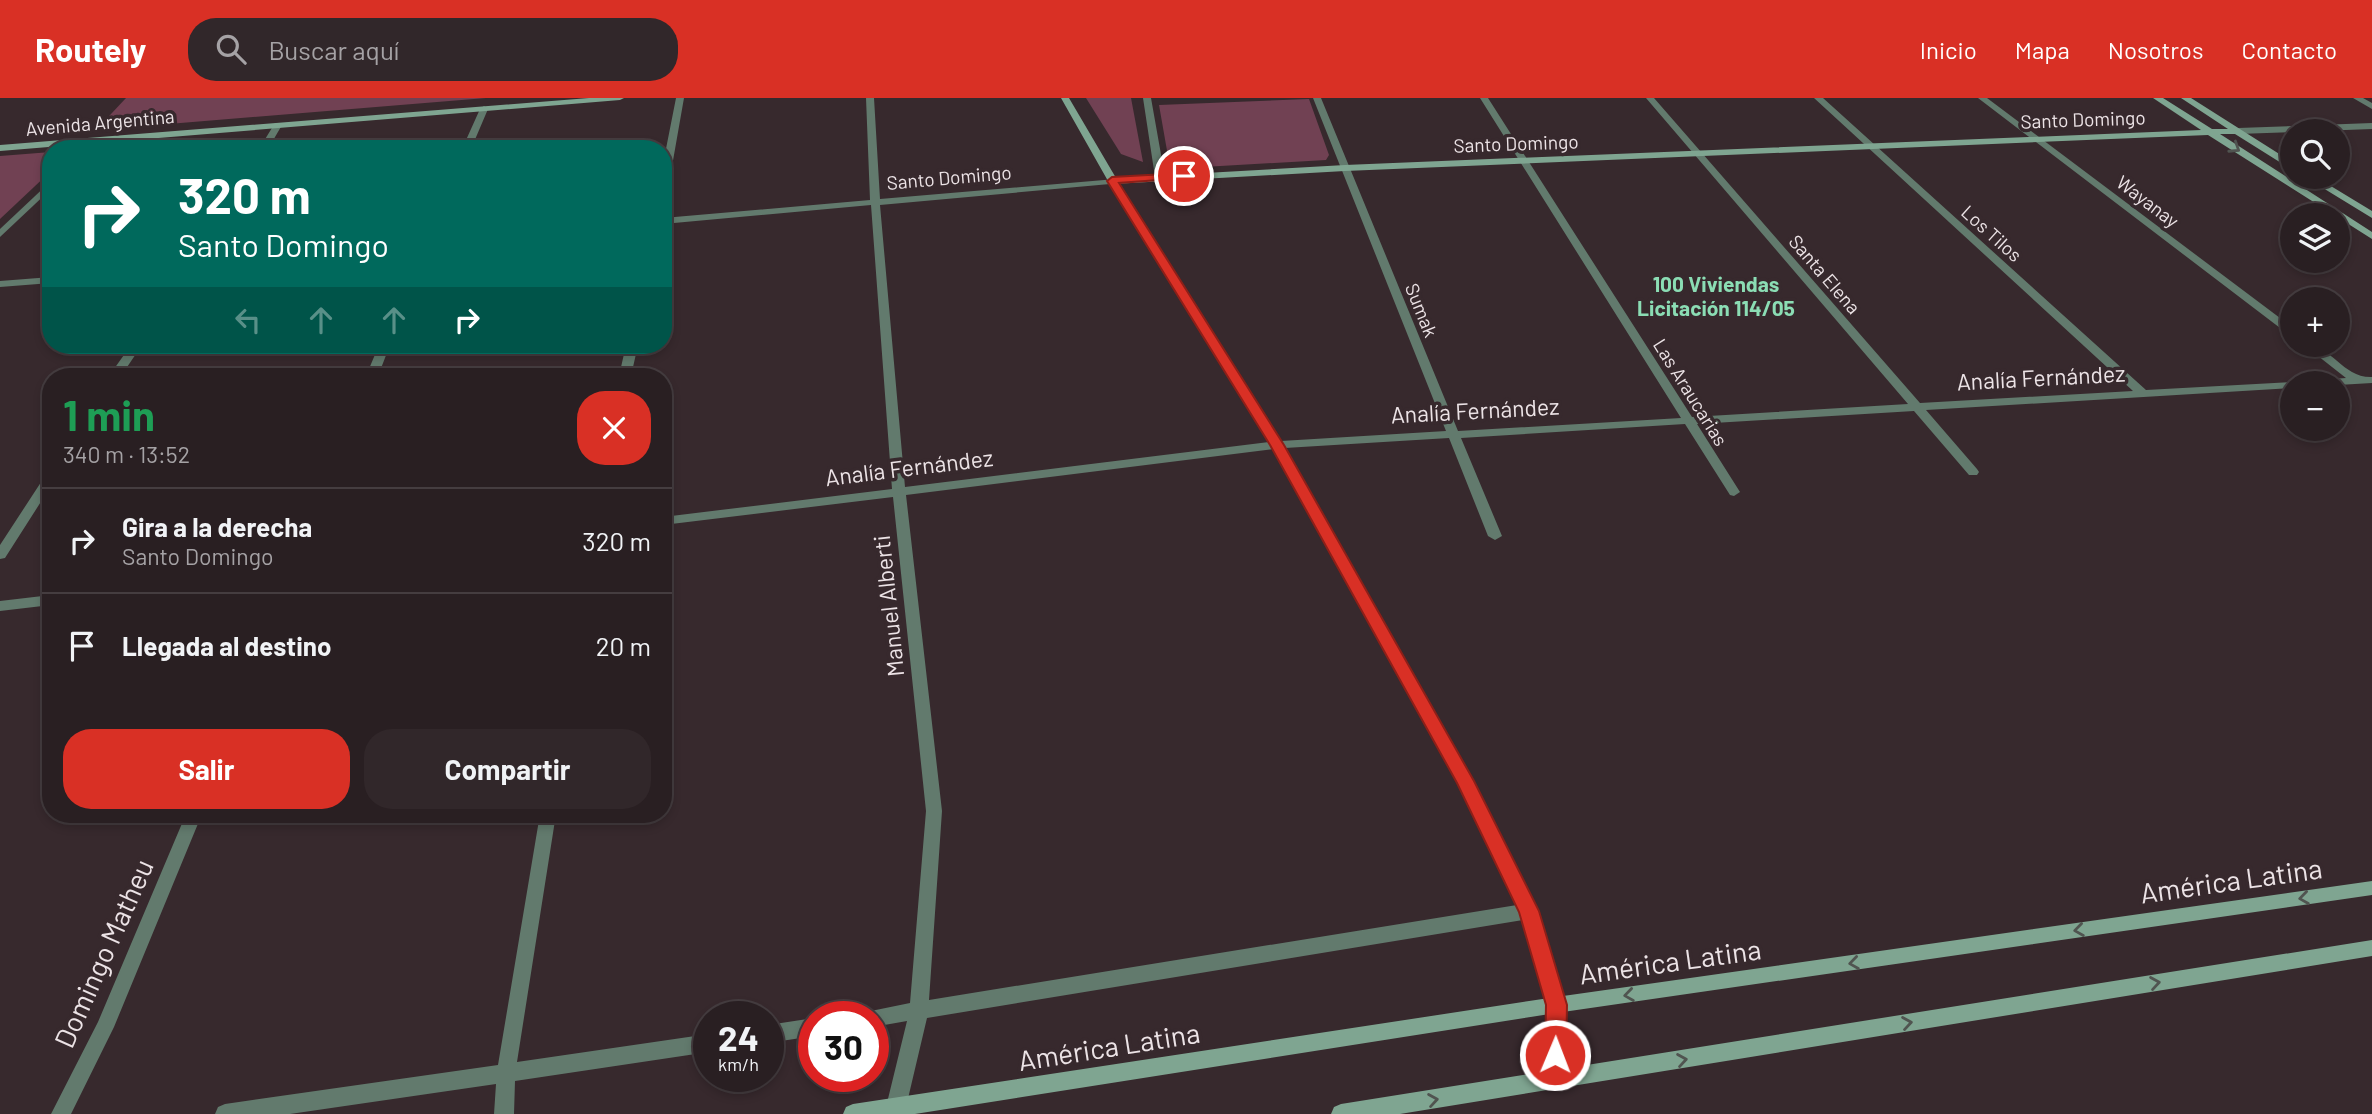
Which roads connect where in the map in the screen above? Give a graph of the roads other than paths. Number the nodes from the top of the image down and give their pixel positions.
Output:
1 (621, 98) edge
2 (680, 98) edge
3 (870, 98) edge
4 (1065, 98) edge
5 (1147, 98) edge
6 (1317, 98) edge
7 (1484, 98) edge
8 (1650, 98) edge
9 (1818, 98) edge
10 (1982, 98) edge
11 (2157, 98) edge
12 (2185, 98) edge
13 (2357, 98) edge
14 (2372, 106) edge
15 (484, 109) junction
16 (278, 125) junction
17 (2372, 126) edge
18 (2238, 131) junction
19 (2210, 132) junction
20 (2035, 139) junction
21 (97, 140) edge
22 (269, 140) edge
23 (471, 140) edge
24 (672, 141) edge
25 (42, 145) edge
26 (1869, 145) junction
27 (0, 148) edge
28 (1698, 153) junction
29 (2280, 158) edge
30 (1523, 161) junction
31 (1345, 168) junction
32 (1160, 177) junction
33 (1112, 181) junction
34 (2330, 189) edge
35 (42, 193) edge
36 (875, 201) junction
37 (2372, 215) edge
38 (672, 220) edge
39 (0, 234) edge
40 (2372, 236) edge
41 (42, 281) edge
42 (0, 284) edge
43 (2280, 323) edge
44 (2325, 357) edge
45 (2372, 380) edge
46 (2350, 381) edge
47 (2357, 381) junction
48 (2280, 386) edge
49 (2143, 394) junction
50 (1917, 407) junction
51 (1689, 421) junction
52 (1454, 434) junction
53 (1277, 445) junction
54 (1973, 472) dead end
55 (42, 490) edge
56 (899, 491) junction
57 (1734, 492) dead end
58 (672, 520) edge
59 (1495, 536) dead end
60 (0, 555) edge
61 (42, 601) edge
62 (0, 606) edge
63 (190, 823) edge
64 (547, 823) edge
65 (2372, 888) edge
66 (1529, 911) junction
67 (2372, 948) edge
68 (1556, 1005) junction
69 (919, 1011) junction
70 (889, 1016) edge
71 (693, 1044) edge
72 (506, 1073) junction
73 (1555, 1080) junction
74 (896, 1107) junction
75 (61, 1114) edge
76 (225, 1114) edge
77 (504, 1114) edge
78 (853, 1114) edge
79 (1342, 1114) edge

1 - 15 street, Avenida Argentina
2 - 24 street
3 - 36 street, Manuel Alberti
4 - 33 street
5 - 32 street
6 - 31 street, Sumak
7 - 30 street, Las Araucarias
8 - 28 street, Santa Elena
9 - 26 street, Los Tilos
10 - 20 street, Wayanay
11 - 19 street
12 - 18 street
13 - 14 street
15 - 16 street, Avenida Argentina
15 - 23 street
16 - 21 street, Avenida Argentina
16 - 22 street
17 - 18 street, Santo Domingo
18 - 19 street, Santo Domingo
18 - 29 street
19 - 20 street, Santo Domingo
19 -> 40 street
20 - 26 street, Santo Domingo
20 - 43 street, Wayanay
25 - 27 street, Avenida Argentina
26 - 28 street, Santo Domingo
26 - 49 street, Los Tilos
28 - 30 street, Santo Domingo
28 - 50 street, Santa Elena
30 - 31 street, Santo Domingo
30 - 51 street, Las Araucarias
31 - 32 street, Santo Domingo
31 - 52 street, Sumak
32 - 33 street, Santo Domingo
33 - 36 street, Santo Domingo
33 - 53 street
34 - 37 street
35 - 39 street
36 - 38 street, Santo Domingo
36 - 56 street, Manuel Alberti
41 - 42 street
44 - 47 street
45 - 47 street
46 - 47 street
48 - 49 street, Analía Fernández
49 - 50 street, Analía Fernández
50 - 51 street, Analía Fernández
50 - 54 street, Santa Elena
51 - 52 street, Analía Fernández
51 - 57 street, Las Araucarias
52 - 53 street, Analía Fernández
52 - 59 street, Sumak
53 - 56 street, Analía Fernández
53 - 66 street
55 - 60 street
56 - 58 street, Analía Fernández
56 - 69 street, Manuel Alberti
61 - 62 street
63 - 75 street, Domingo Matheu
64 - 72 street
65 -> 68 street, América Latina
66 - 68 street
66 - 69 street
73 -> 67 street
68 - 73 street
68 - 74 street, América Latina
69 - 70 street
69 - 74 street, Manuel Alberti
71 - 72 street
72 - 76 street
72 - 77 street
79 -> 73 street
74 - 78 street, América Latina

